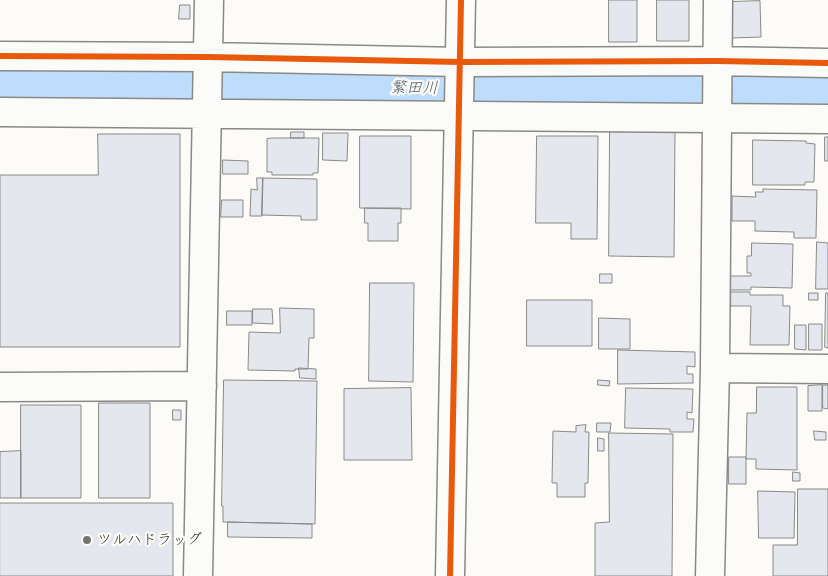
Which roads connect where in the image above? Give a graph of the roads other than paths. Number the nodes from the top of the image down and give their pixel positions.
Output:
1 (209, 0) edge
2 (461, 0) edge
3 (718, 0) edge
4 (0, 56) edge
5 (208, 58) junction
6 (718, 61) junction
7 (460, 62) junction
8 (828, 63) edge
9 (0, 112) edge
10 (206, 112) junction
11 (460, 116) junction
12 (716, 119) junction
13 (828, 120) edge
14 (715, 368) junction
15 (828, 369) edge
16 (202, 386) junction
17 (0, 387) edge
18 (198, 576) edge
19 (450, 576) edge
20 (710, 576) edge

1 - 5 street
2 - 7 street
3 - 6 street
4 - 5 street
5 - 7 street
5 - 10 street
6 - 7 street
6 - 8 street
6 - 12 street
7 - 11 street
9 - 10 street
10 - 11 street
10 - 16 street
11 - 12 street
11 - 19 street
12 - 13 street
12 - 14 street
14 - 15 street
14 - 20 street
16 - 17 street
16 - 18 street

